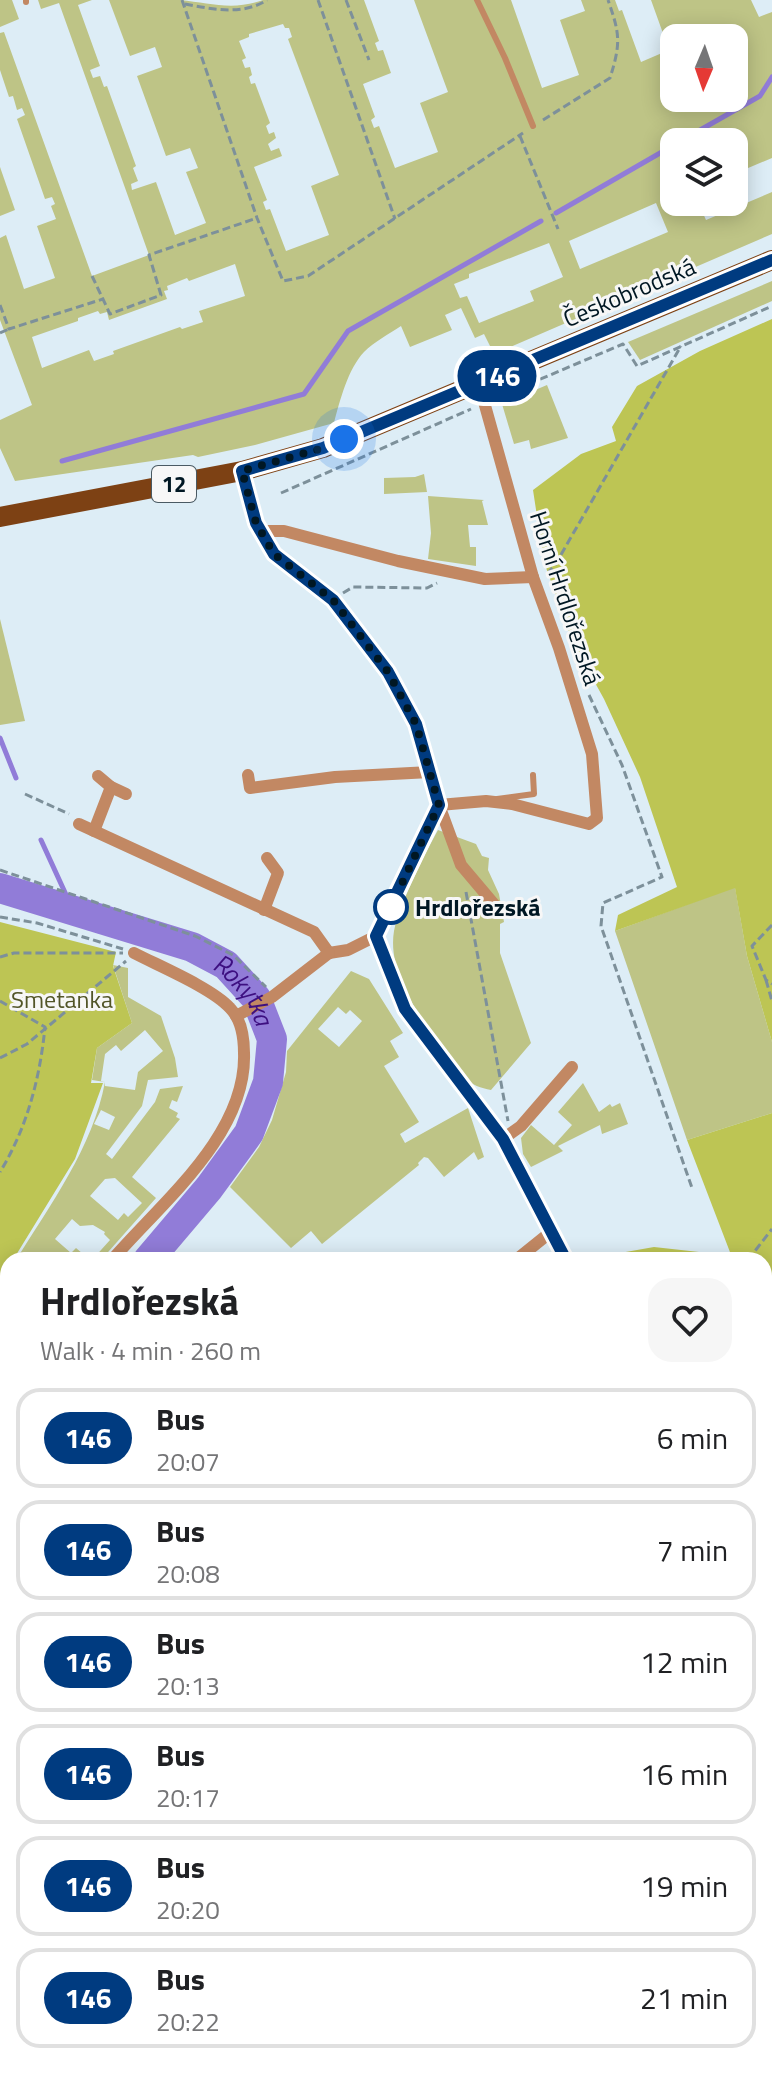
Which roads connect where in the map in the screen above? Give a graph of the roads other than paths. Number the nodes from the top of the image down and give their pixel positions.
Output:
1 (477, 0) edge
2 (533, 126) road end
3 (772, 260) edge
4 (482, 394) junction
5 (242, 471) junction
6 (0, 517) edge
7 (262, 531) junction
8 (533, 577) junction
9 (430, 772) junction
10 (248, 775) dead end
11 (533, 775) dead end
12 (98, 776) dead end
13 (111, 787) junction
14 (126, 794) dead end
15 (486, 801) junction
16 (439, 805) junction
17 (79, 824) road end
18 (94, 831) junction
19 (267, 858) dead end
20 (278, 873) junction
21 (292, 880) dead end
22 (264, 910) junction
23 (499, 910) dead end
24 (376, 936) junction
25 (134, 953) road end
26 (329, 953) junction
27 (240, 1014) junction
28 (572, 1067) dead end
29 (503, 1139) junction
30 (552, 1231) junction
31 (119, 1252) edge
32 (526, 1252) edge
33 (562, 1252) edge

1 - 2 lane
3 - 4 main road, Českobrodská / 12
4 - 5 main road, Českobrodská / 12
4 - 8 street, Horní Hrdlořezská
5 - 6 main road, Českobrodská / 12
5 - 7 street
7 - 8 street
7 - 9 street
8 - 15 street, Horní Hrdlořezská
9 - 10 street
9 - 16 street
11 - 15 lane
12 - 13 street
13 - 14 street
13 - 18 street
15 - 16 street
16 - 23 street
16 - 24 street
17 - 18 street
18 - 22 street
19 - 20 street
20 - 21 street
20 - 22 street
22 - 26 street
24 - 26 street
24 - 29 street
25 - 27 street
26 - 27 street
27 - 31 street
28 - 29 street
29 - 30 street
30 - 32 street
30 - 33 street

